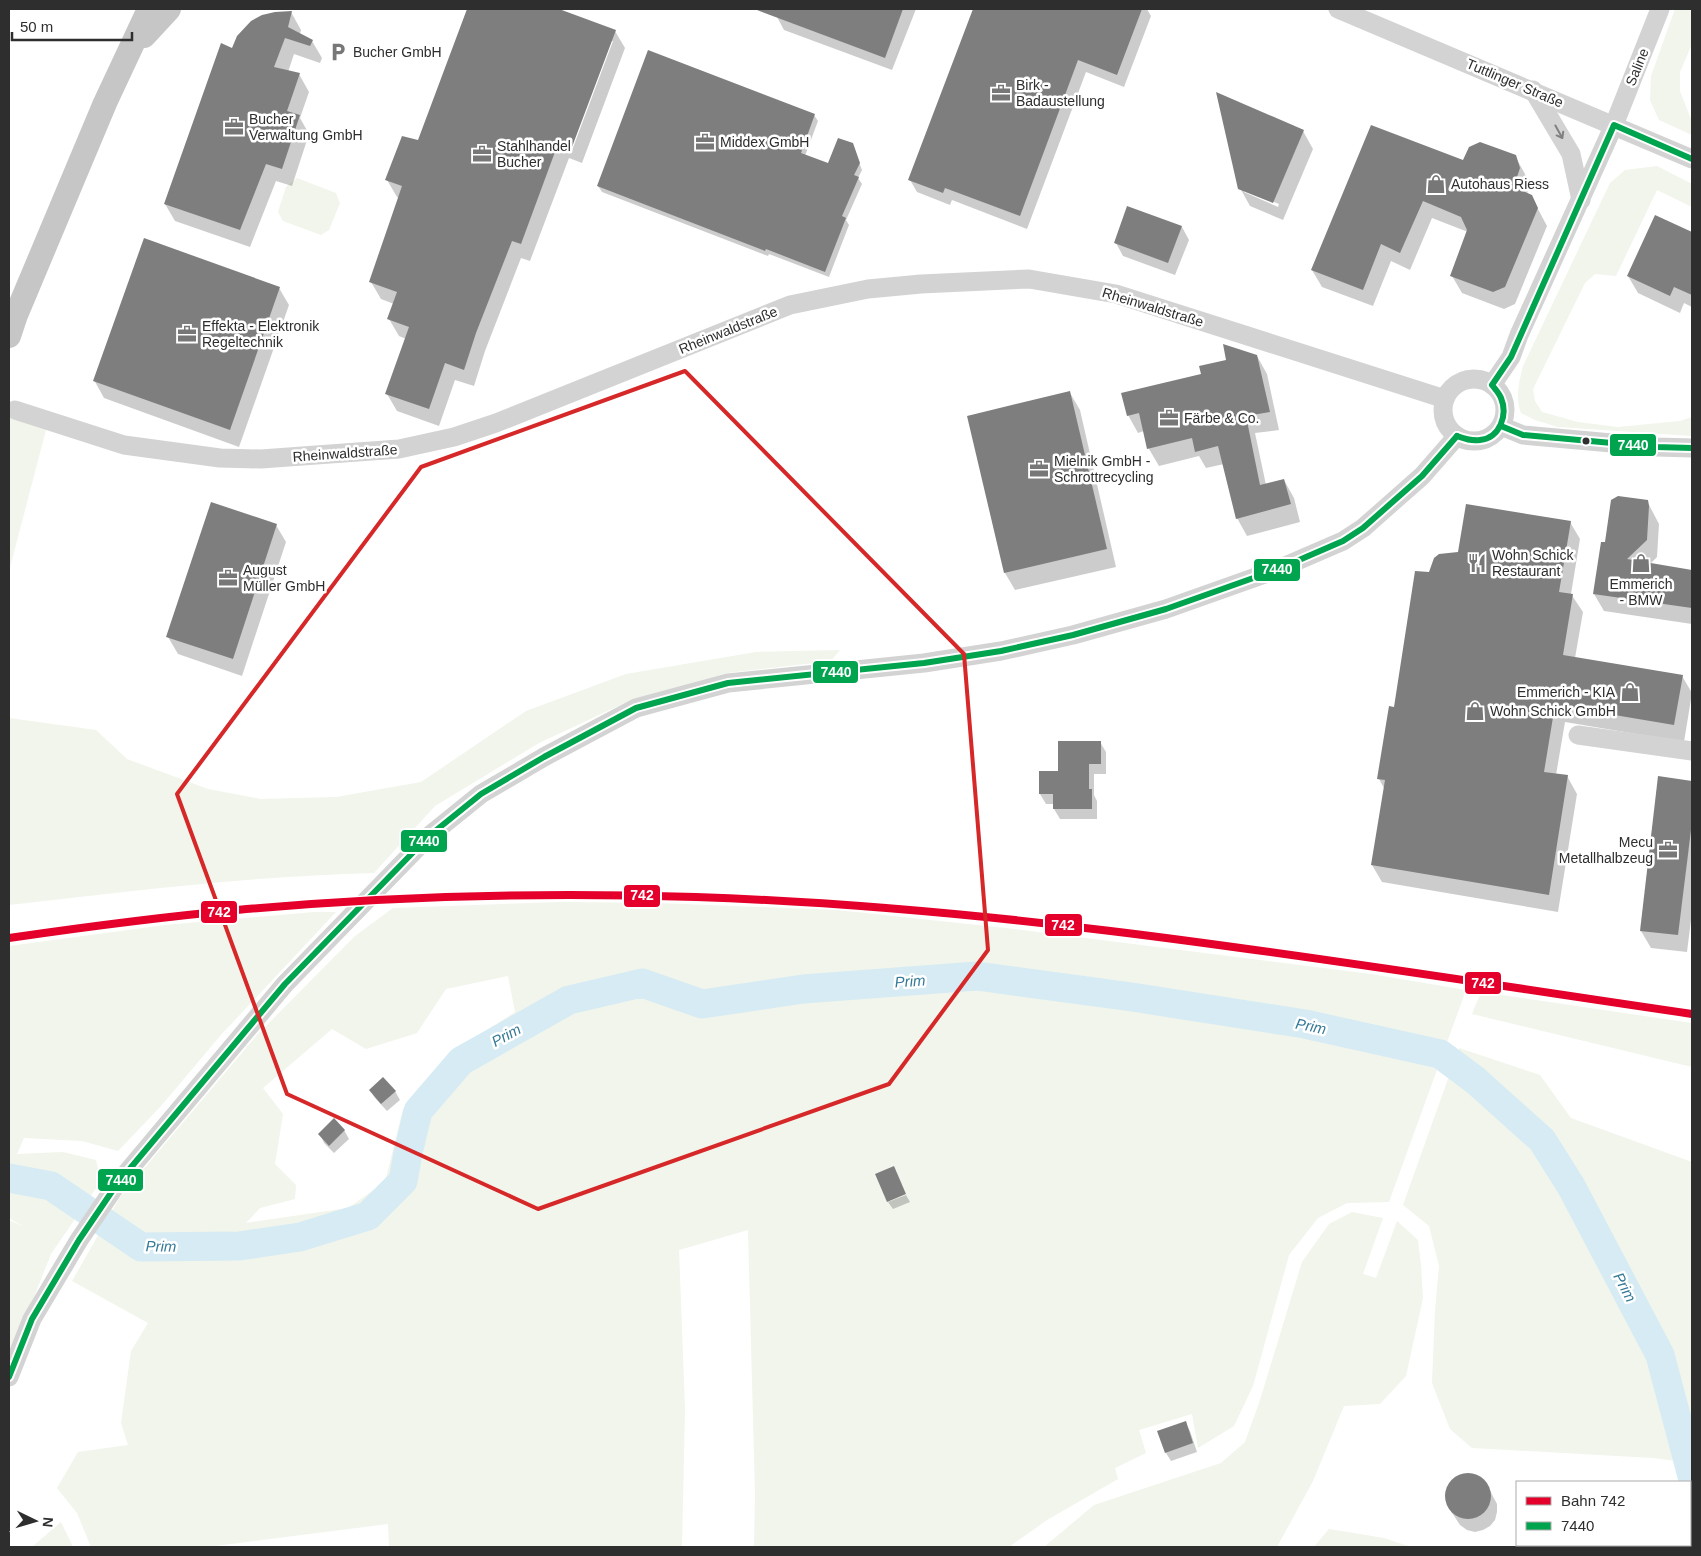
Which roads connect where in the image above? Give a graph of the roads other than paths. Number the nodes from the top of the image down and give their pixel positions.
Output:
1 (149, 9) edge
2 (169, 9) edge
3 (1338, 9) edge
4 (1660, 9) edge
5 (128, 54) junction
6 (1533, 90) junction
7 (1614, 125) junction
8 (1692, 159) edge
9 (1581, 200) junction
10 (9, 336) edge
11 (1492, 385) junction
12 (1445, 399) junction
13 (15, 410) dead end
14 (1501, 426) junction
15 (1457, 436) junction
16 (1692, 448) edge
17 (1578, 735) dead end
18 (1692, 751) edge
19 (9, 1377) edge

1 - 5 main road
2 - 5 main road
3 - 6 street, Tuttlinger Straße
4 - 7 street, Saline
5 - 10 main road
6 - 7 street, Tuttlinger Straße
6 -> 9 street
7 - 8 street, Tuttlinger Straße
7 - 9 street, Saline
9 - 11 street, Saline
11 - 12 street
11 - 14 street
12 - 13 street, Rheinwaldstraße
12 - 15 street
14 - 15 street
14 - 16 street
15 - 19 street
17 - 18 street

